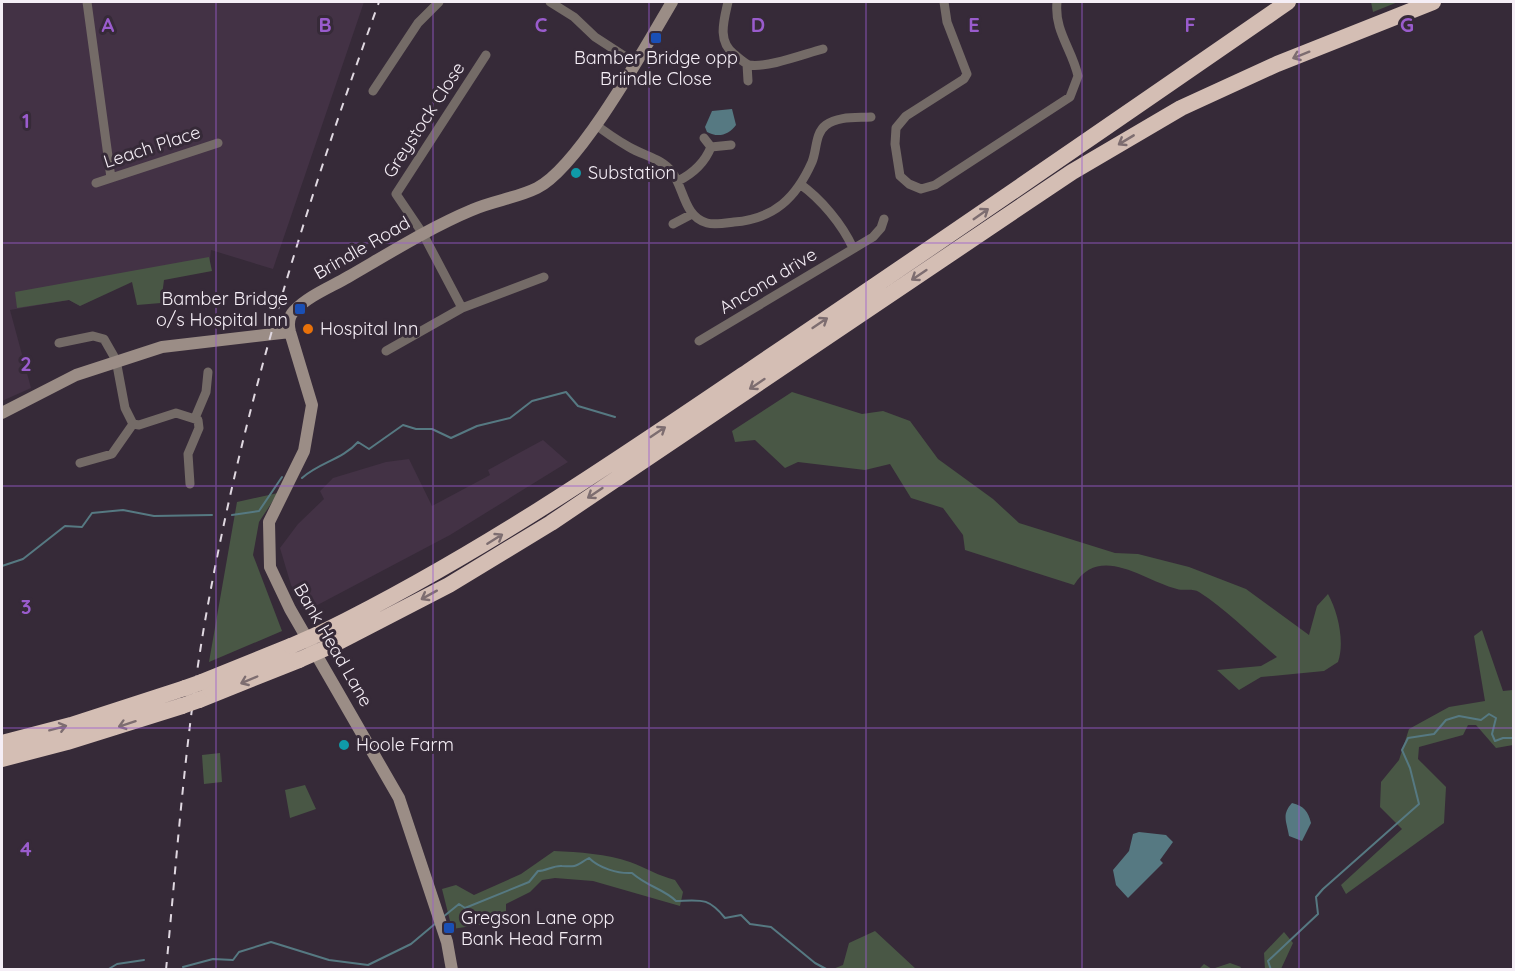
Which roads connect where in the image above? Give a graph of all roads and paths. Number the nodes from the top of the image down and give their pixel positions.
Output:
1 (87, 2) edge
2 (439, 2) edge
3 (550, 2) edge
4 (672, 2) edge
5 (728, 2) edge
6 (944, 2) edge
7 (1057, 2) edge
8 (1288, 2) edge
9 (1433, 2) edge
10 (823, 49) dead end
11 (486, 55) dead end
12 (635, 63) junction
13 (747, 64) junction
14 (748, 81) dead end
15 (373, 91) dead end
16 (871, 117) dead end
17 (595, 124) junction
18 (704, 138) dead end
19 (218, 143) dead end
20 (731, 145) dead end
21 (711, 147) junction
22 (111, 178) junction
23 (678, 181) junction
24 (96, 183) dead end
25 (800, 184) junction
26 (692, 214) junction
27 (884, 219) dead end
28 (673, 224) dead end
29 (423, 234) junction
30 (853, 248) junction
31 (544, 277) dead end
32 (462, 308) junction
33 (290, 332) junction
34 (699, 341) dead end
35 (59, 343) dead end
36 (386, 351) dead end
37 (116, 360) junction
38 (208, 372) dead end
39 (2, 413) edge
40 (195, 418) junction
41 (133, 424) junction
42 (80, 463) dead end
43 (190, 484) dead end
44 (329, 638) junction
45 (295, 653) junction
46 (2, 743) edge
47 (2, 759) edge
48 (452, 969) edge

1 - 22 street
2 - 15 street
3 - 12 street
4 - 12 street, Brindle Road
5 - 13 street
6 - 7 street
44 -> 8 highway
9 -> 44 highway
10 - 13 street
11 - 29 street, Greystock Close
12 - 17 street, Brindle Road
13 - 14 street
16 - 25 street
17 - 23 street
17 - 29 street, Brindle Road
18 - 21 street
19 - 22 street, Leach Place
20 - 21 street
21 - 23 street
22 - 24 street, Leach Place
23 - 26 street
25 - 26 street
25 - 30 street
26 - 28 street
27 - 30 street, Ancona drive
29 - 32 street
29 - 33 street, Brindle Road
30 - 34 street, Ancona drive
31 - 32 street
32 - 36 street
33 - 37 street
33 - 48 street, Bank Head Lane
35 - 37 street
37 - 39 street
37 - 41 street
38 - 40 street
40 - 41 street
40 - 43 street
41 - 42 street
44 - 45 highway, bridge
46 -> 45 highway, bridge
45 -> 47 highway, bridge

